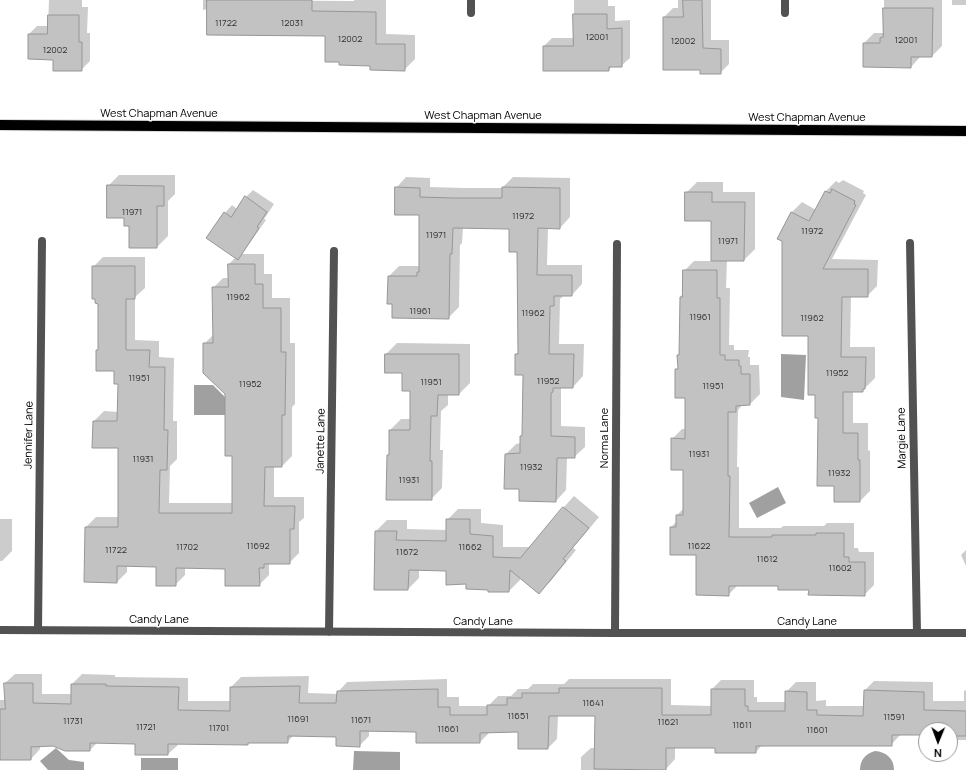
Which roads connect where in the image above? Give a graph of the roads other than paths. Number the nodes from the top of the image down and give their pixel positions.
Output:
1 (471, 0) edge
2 (785, 0) edge
3 (471, 12) dead end
4 (785, 13) dead end
5 (0, 125) edge
6 (966, 131) edge
7 (42, 241) dead end
8 (910, 243) dead end
9 (617, 244) dead end
10 (334, 251) dead end
11 (0, 630) edge
12 (38, 630) junction
13 (329, 632) junction
14 (917, 633) junction
15 (966, 633) edge
16 (615, 634) junction

1 - 3 street
2 - 4 street
5 - 6 main road, West Chapman Avenue
7 - 12 street, Jennifer Lane
8 - 14 street, Margie Lane
9 - 16 street, Norma Lane
10 - 13 street, Janette Lane
11 - 12 street, Candy Lane
12 - 13 street, Candy Lane
13 - 16 street, Candy Lane
14 - 15 street, Candy Lane
14 - 16 street, Candy Lane

